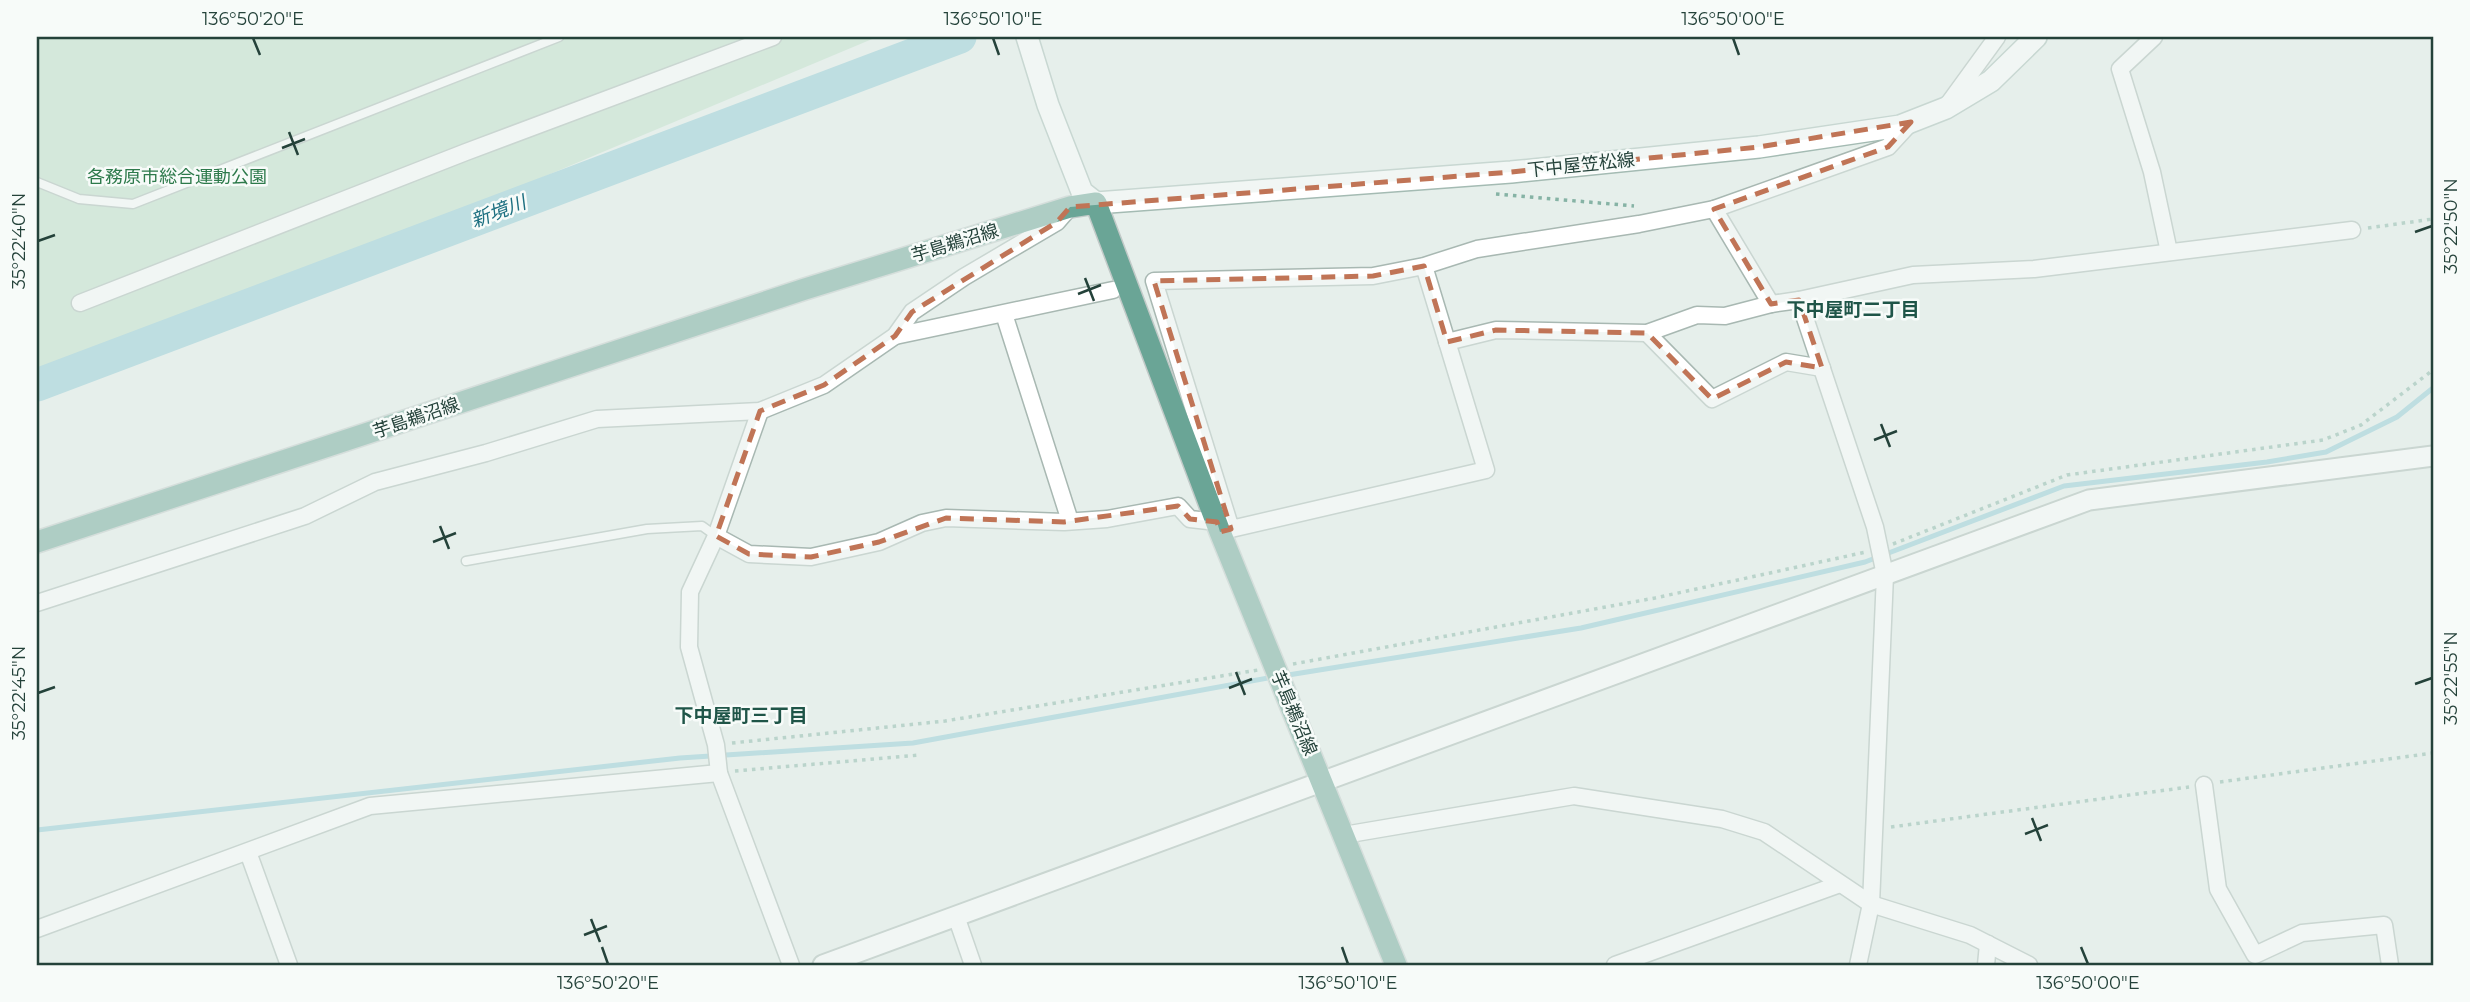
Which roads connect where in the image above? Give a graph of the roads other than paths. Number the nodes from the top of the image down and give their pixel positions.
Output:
1 (559, 37) edge
2 (773, 37) edge
3 (1027, 37) edge
4 (1997, 37) edge
5 (2036, 37) edge
6 (2154, 37) edge
7 (1945, 108) junction
8 (1911, 122) junction
9 (37, 182) edge
10 (1096, 204) junction
11 (1070, 207) junction
12 (1714, 209) junction
13 (2352, 230) road end
14 (2169, 252) junction
15 (1424, 266) junction
16 (1113, 290) dead end
17 (1799, 300) junction
18 (79, 303) dead end
19 (1772, 304) junction
20 (1004, 314) junction
21 (1647, 333) junction
22 (895, 336) junction
23 (1447, 342) junction
24 (1822, 368) junction
25 (760, 411) junction
26 (2433, 456) edge
27 (1070, 521) junction
28 (1222, 527) junction
29 (716, 536) junction
30 (37, 542) edge
31 (466, 561) dead end
32 (1885, 575) junction
33 (37, 603) edge
34 (717, 758) junction
35 (1322, 782) junction
36 (2204, 785) road end
37 (1344, 835) junction
38 (247, 852) junction
39 (1840, 884) junction
40 (1871, 904) junction
41 (956, 916) junction
42 (37, 929) edge
43 (1988, 944) junction
44 (289, 965) edge
45 (791, 965) edge
46 (823, 965) edge
47 (973, 965) edge
48 (1396, 965) edge
49 (1615, 965) edge
50 (1857, 965) edge
51 (1986, 965) edge
52 (2029, 965) edge
53 (2390, 965) edge

1 - 9 lane
2 - 18 street
3 - 10 main road
4 - 7 street
5 - 7 main road, 下中屋笠松線
6 - 14 street
7 - 8 main road, 下中屋笠松線
8 - 10 main road, 下中屋笠松線
8 - 12 street
10 - 11 main road, 芋島鵜沼線
10 - 28 main road, 芋島鵜沼線
11 - 22 street
11 - 30 main road, 芋島鵜沼線
12 - 15 street
12 - 19 street
13 - 14 street
14 - 17 street
15 - 23 street
15 - 28 street
16 - 20 street
17 - 19 street
17 - 24 street
19 - 21 street
20 - 22 street
20 - 27 street
21 - 23 street
21 - 24 street
22 - 25 street
23 - 28 street
24 - 32 street
25 - 29 street
25 - 33 street
26 - 32 street
27 - 28 street
27 - 29 street
28 - 35 main road, 芋島鵜沼線
29 - 31 lane
29 - 34 street
32 - 35 street
32 - 40 street
34 - 38 street
34 - 45 street
35 - 37 main road, 芋島鵜沼線
35 - 41 street
36 - 53 street
37 - 39 street
37 - 48 main road, 芋島鵜沼線
38 - 42 street
38 - 44 street
39 - 40 street
39 - 49 street
40 - 43 street
40 - 50 street
41 - 46 street
41 - 47 street
43 - 51 street
43 - 52 street

